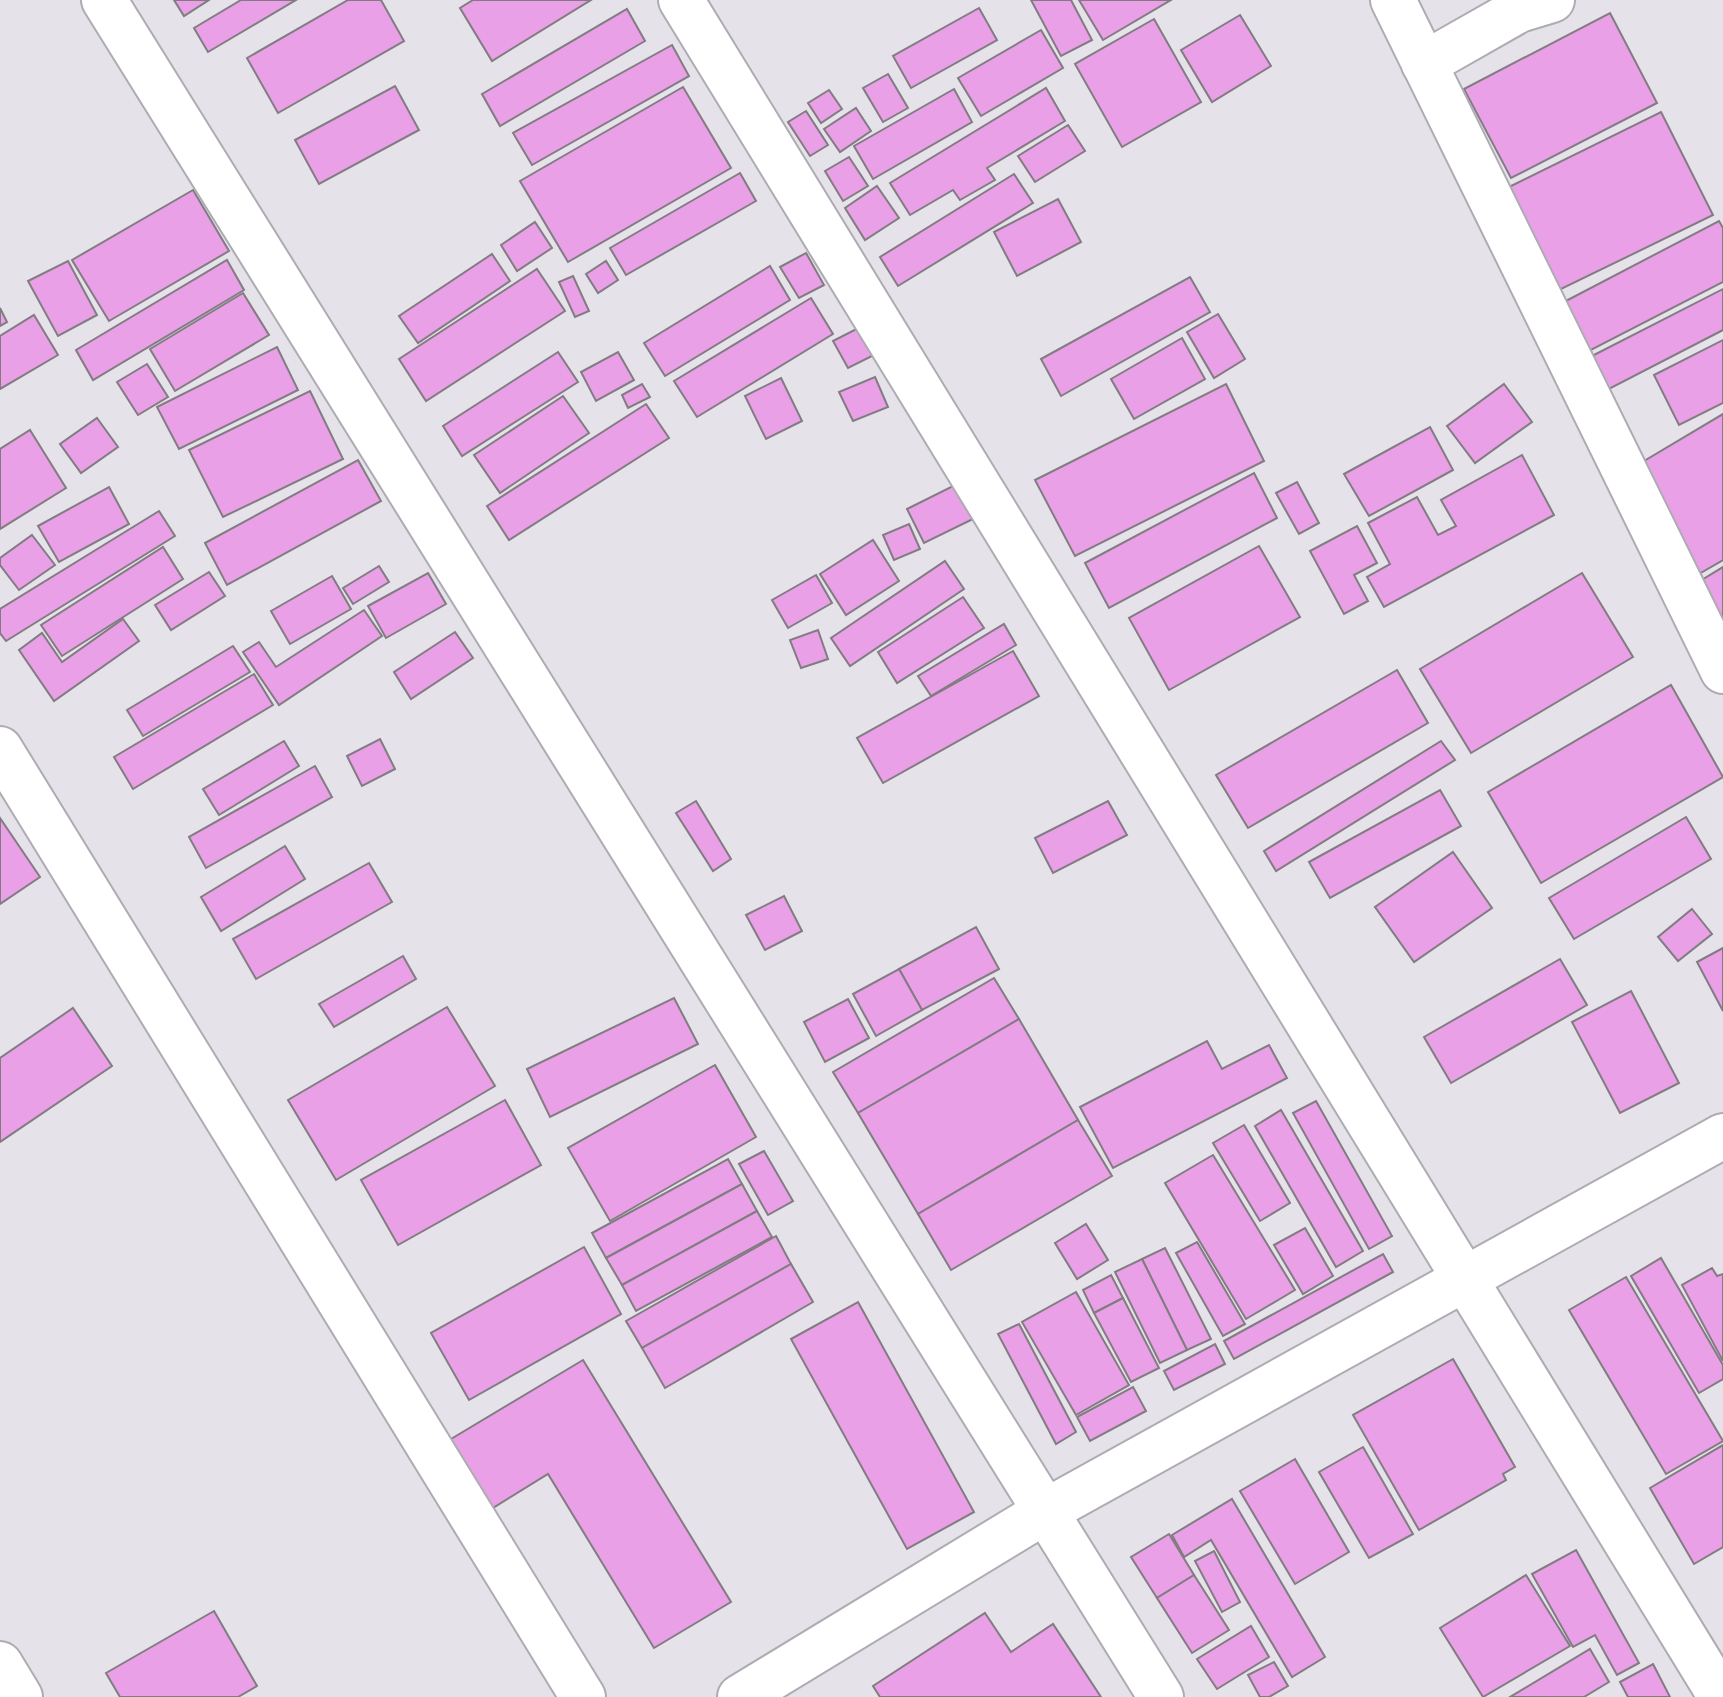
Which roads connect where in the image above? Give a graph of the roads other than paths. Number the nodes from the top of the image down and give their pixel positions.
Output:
1 (104, 0) edge
2 (681, 0) edge
3 (1393, 0) edge
4 (1552, 0) edge
5 (1424, 64) junction
6 (1723, 671) edge
7 (0, 749) edge
8 (1723, 1136) edge
9 (1466, 1279) junction
10 (1046, 1511) junction
11 (0, 1664) edge
12 (20, 1697) edge
13 (583, 1697) edge
14 (740, 1697) edge
15 (1161, 1697) edge
16 (1721, 1697) edge

1 - 10 street
2 - 9 street
3 - 5 street
4 - 5 street
5 - 6 street
7 - 13 street
8 - 9 street
9 - 10 street
9 - 16 street
10 - 14 street
10 - 15 street
11 - 12 street

